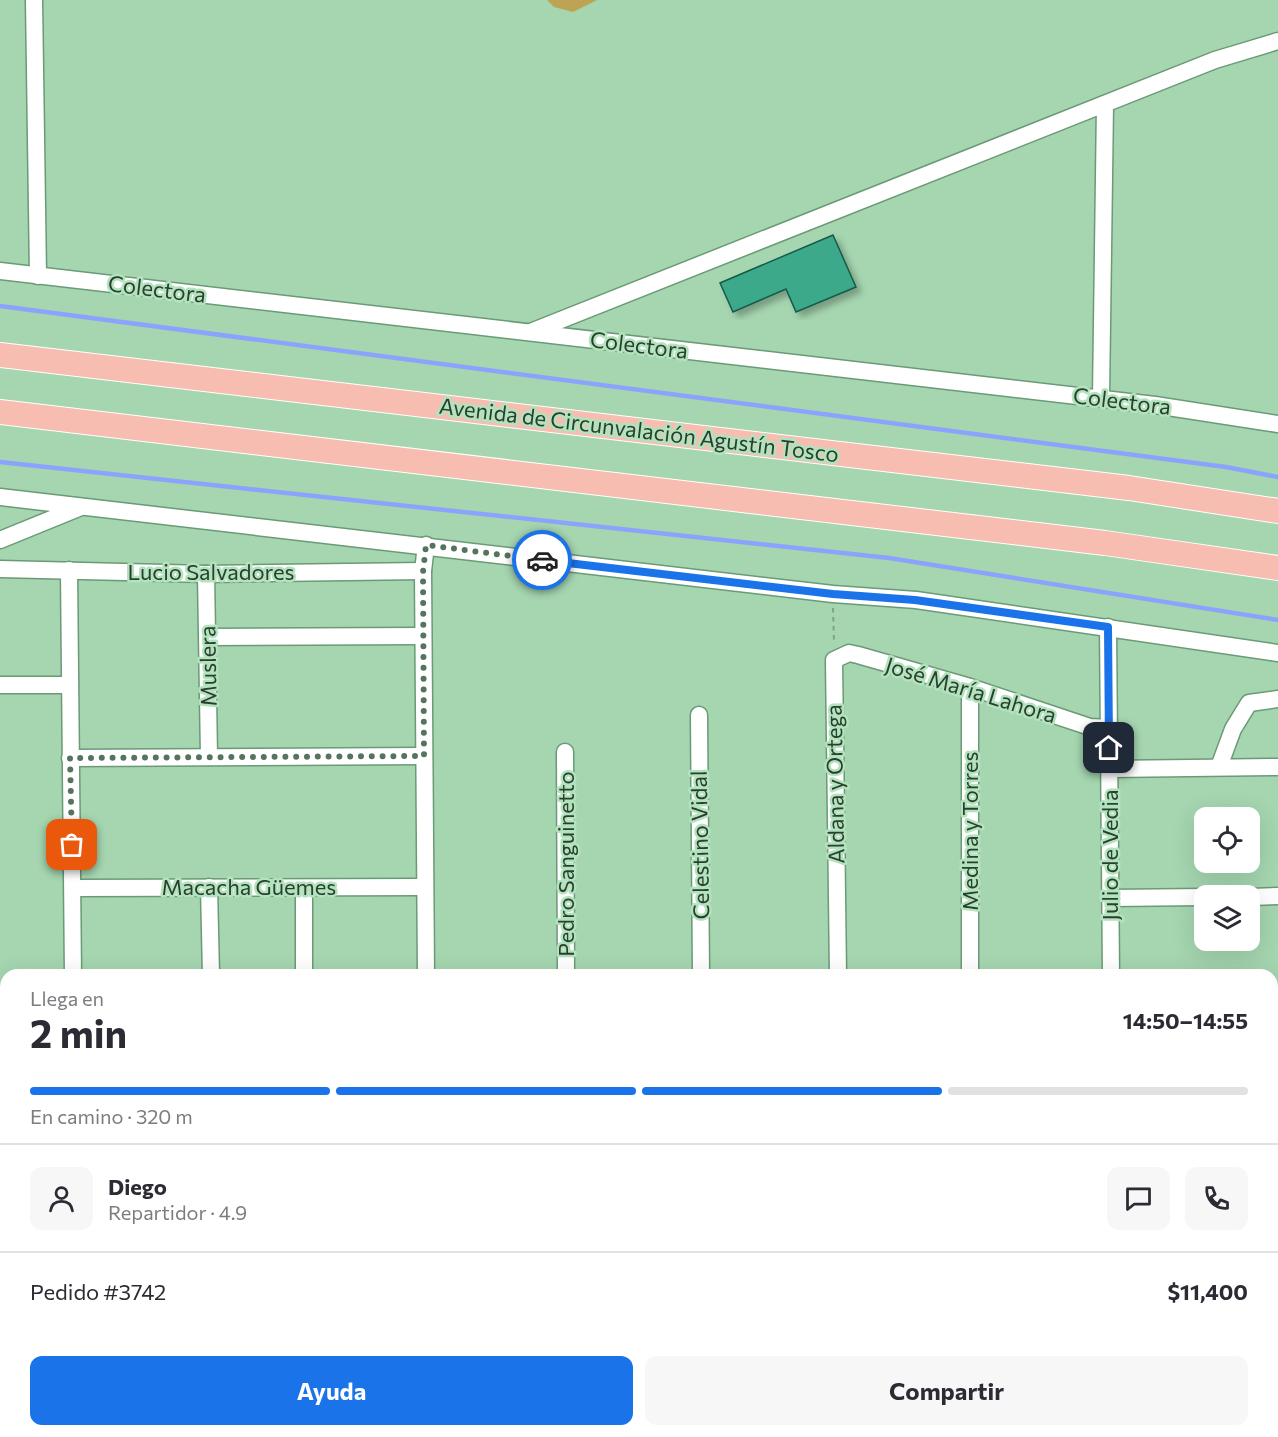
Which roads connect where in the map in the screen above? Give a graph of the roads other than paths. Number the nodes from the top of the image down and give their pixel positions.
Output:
1 (34, 0) edge
2 (1278, 41) edge
3 (1105, 104) junction
4 (0, 271) edge
5 (38, 276) junction
6 (529, 333) junction
7 (0, 355) edge
8 (1101, 398) junction
9 (0, 412) edge
10 (1278, 424) edge
11 (0, 428) edge
12 (188, 435) junction
13 (0, 497) edge
14 (84, 506) junction
15 (1278, 511) edge
16 (0, 540) edge
17 (426, 545) junction
18 (1278, 568) edge
19 (0, 569) edge
20 (69, 570) junction
21 (423, 572) junction
22 (206, 574) junction
23 (1108, 627) junction
24 (423, 636) junction
25 (208, 637) junction
26 (1278, 653) edge
27 (834, 660) joint
28 (0, 685) edge
29 (70, 685) junction
30 (969, 687) junction
31 (1278, 699) edge
32 (699, 715) dead end
33 (1109, 728) junction
34 (565, 752) dead end
35 (424, 756) junction
36 (70, 758) junction
37 (209, 758) junction
38 (1219, 767) junction
39 (1278, 767) edge
40 (1110, 769) junction
41 (209, 887) junction
42 (424, 887) junction
43 (73, 888) junction
44 (304, 888) junction
45 (1278, 896) edge
46 (1194, 897) edge
47 (1260, 897) edge
48 (1110, 898) junction
49 (74, 969) edge
50 (211, 969) edge
51 (304, 969) edge
52 (426, 969) edge
53 (566, 969) edge
54 (701, 969) edge
55 (838, 969) edge
56 (970, 969) edge
57 (1111, 969) edge

1 - 5 street
2 - 3 street
3 - 6 street
3 - 8 street
4 - 5 street, Colectora
5 - 6 street, Colectora
6 - 8 street, Colectora
7 - 15 highway, Avenida de Circunvalación Agustín Tosco
8 - 10 street, Colectora
9 - 12 highway
11 - 12 highway
12 - 18 highway
13 - 14 street
14 - 16 street
14 - 17 street
17 - 21 street
17 - 23 street
19 - 20 street, Lucio Salvadores
20 - 22 street, Lucio Salvadores
20 - 29 street
21 - 22 street, Lucio Salvadores
21 - 24 street
22 - 25 street, Muslera
23 - 26 street
23 - 33 street, Julio de Vedia
24 - 25 street
24 - 35 street
25 - 37 street, Muslera
27 - 30 street, José María Lahora
27 - 55 street, Aldana y Ortega
28 - 29 street
29 - 36 street
30 - 33 street, José María Lahora
30 - 56 street, Medina y Torres
31 - 38 street
32 - 54 street, Celestino Vidal
33 - 40 street, Julio de Vedia
34 - 53 street, Pedro Sanguinetto
35 - 37 street
35 - 42 street
36 - 37 street
36 - 43 street
38 - 39 street
38 - 40 street
40 - 48 street, Julio de Vedia
41 - 43 street, Macacha Güemes
41 - 44 street, Macacha Güemes
41 - 50 street
42 - 44 street, Macacha Güemes
42 - 52 street
43 - 49 street
44 - 51 street
45 - 47 street
46 - 48 street
48 - 57 street, Julio de Vedia

